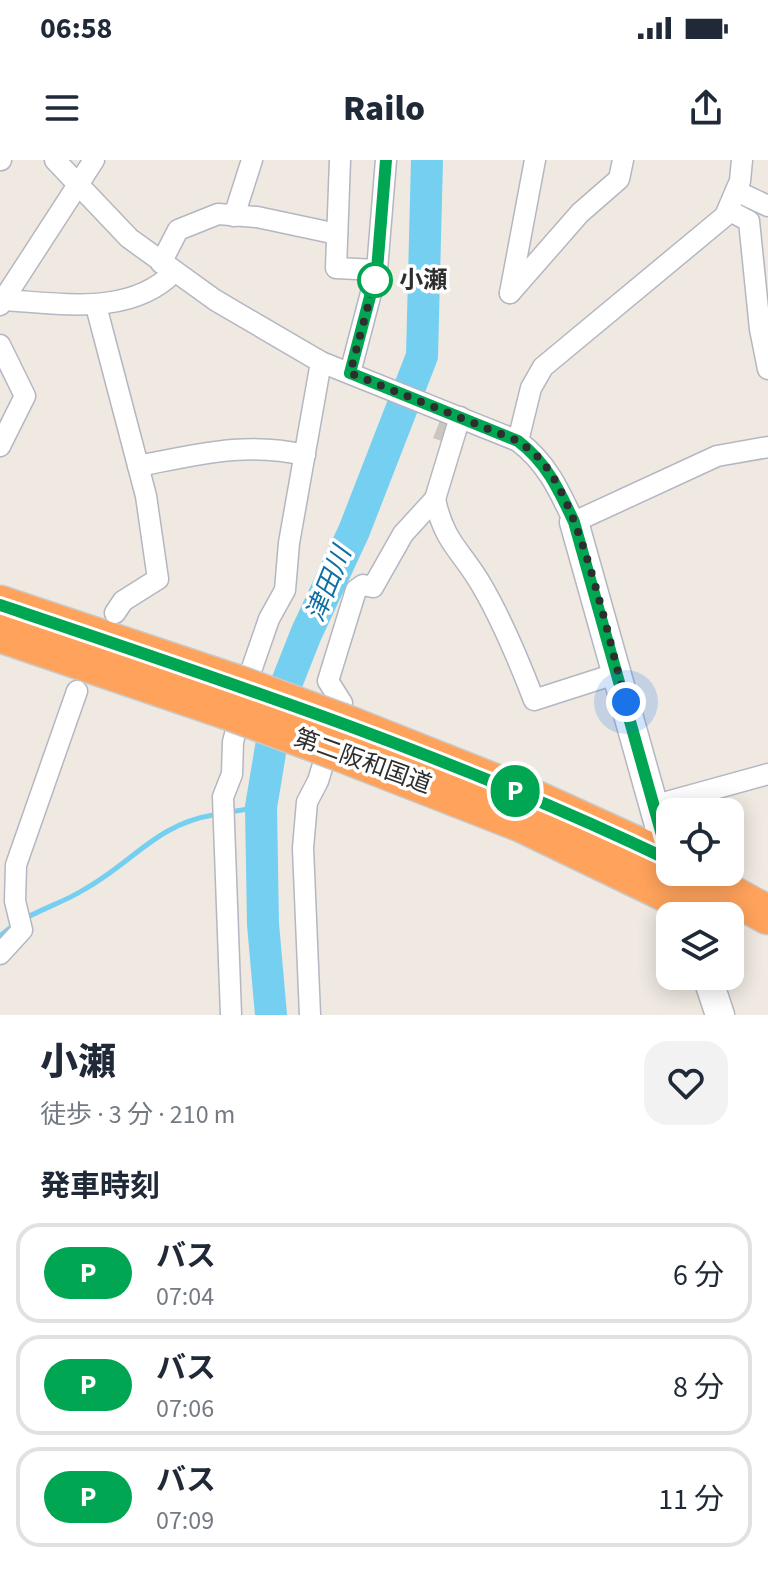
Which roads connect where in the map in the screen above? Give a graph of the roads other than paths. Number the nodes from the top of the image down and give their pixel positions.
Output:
1 (55, 160) edge
2 (94, 160) edge
3 (252, 160) edge
4 (340, 160) edge
5 (386, 160) edge
6 (535, 160) edge
7 (623, 160) edge
8 (742, 160) edge
9 (79, 186) junction
10 (732, 200) junction
11 (768, 206) edge
12 (234, 216) junction
13 (337, 234) junction
14 (760, 252) edge
15 (168, 267) junction
16 (377, 270) junction
17 (762, 300) edge
18 (2, 303) edge
19 (96, 306) junction
20 (0, 345) edge
21 (321, 362) junction
22 (768, 369) edge
23 (350, 373) junction
24 (460, 417) junction
25 (518, 441) junction
26 (0, 446) edge
27 (768, 447) edge
28 (305, 455) junction
29 (138, 466) junction
30 (435, 499) junction
31 (574, 522) junction
32 (0, 605) edge
33 (115, 613) dead end
34 (0, 633) edge
35 (618, 673) junction
36 (77, 691) dead end
37 (232, 697) junction
38 (768, 774) edge
39 (681, 798) edge
40 (656, 805) edge
41 (656, 870) edge
42 (685, 886) edge
43 (697, 886) edge
44 (701, 902) edge
45 (768, 915) edge
46 (744, 931) edge
47 (768, 943) edge
48 (0, 954) edge
49 (712, 990) edge
50 (231, 1015) edge
51 (310, 1015) edge
52 (720, 1015) edge

1 - 9 street
2 - 9 street
3 - 12 street
4 - 13 street
5 - 16 street
6 - 7 street
8 - 10 street
9 - 15 street
9 - 18 street
10 - 11 street
10 - 14 street
10 - 25 street
12 - 13 street
12 - 15 street
13 - 16 street
14 - 17 street
15 - 19 street
15 - 21 street
16 - 23 street
17 - 22 street
18 - 19 street
19 - 29 street
20 - 26 street
21 - 23 street
21 - 28 street
23 - 24 street
24 - 25 street
24 - 30 street
25 - 31 street
27 - 31 street
28 - 29 street
28 - 50 street
29 - 33 street
30 - 35 street
30 - 51 street
31 - 35 street
32 - 37 highway, 第二阪和国道
34 - 37 highway, 第二阪和国道
35 - 40 street
36 - 48 street
37 - 41 highway, 第二阪和国道, bridge
38 - 39 street
42 - 44 highway, 第二阪和国道
43 - 45 highway, 第二阪和国道
46 - 47 highway
49 - 52 street

